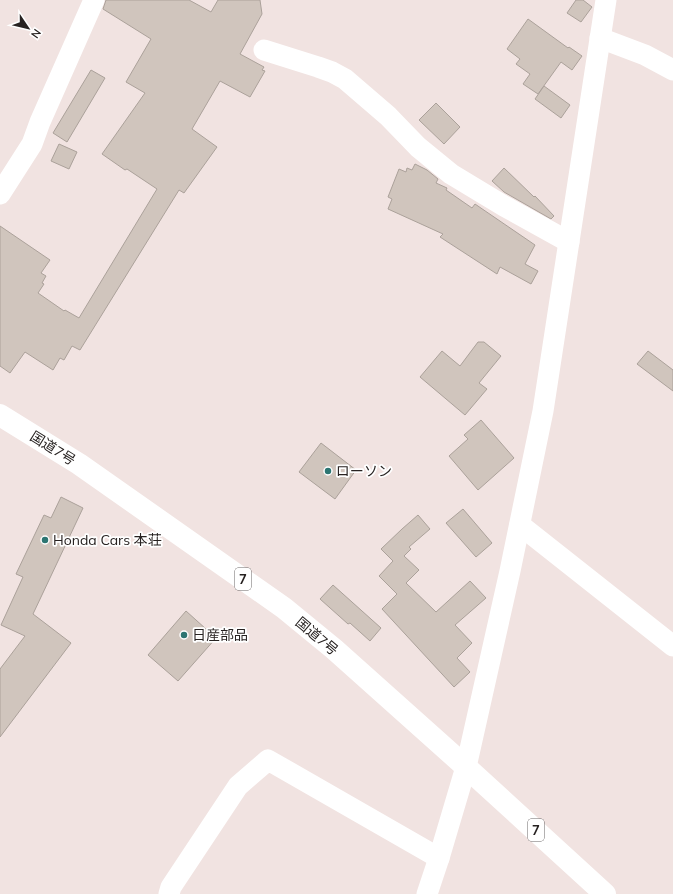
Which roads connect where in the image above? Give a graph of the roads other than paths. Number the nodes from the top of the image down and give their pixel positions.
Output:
1 (94, 0) edge
2 (606, 0) edge
3 (600, 38) junction
4 (264, 50) dead end
5 (673, 70) edge
6 (0, 194) edge
7 (569, 242) junction
8 (0, 415) edge
9 (520, 524) junction
10 (673, 646) edge
11 (466, 767) junction
12 (439, 858) junction
13 (176, 892) edge
14 (427, 894) edge
15 (605, 894) edge

1 - 6 street
2 - 3 street
3 - 5 street
3 - 7 street
4 - 7 street
7 - 9 street
8 - 11 highway, 国道7号 / 7
9 - 10 street
9 - 11 street
11 - 12 street
11 - 15 highway, 国道7号 / 7
12 - 13 street
12 - 14 street

